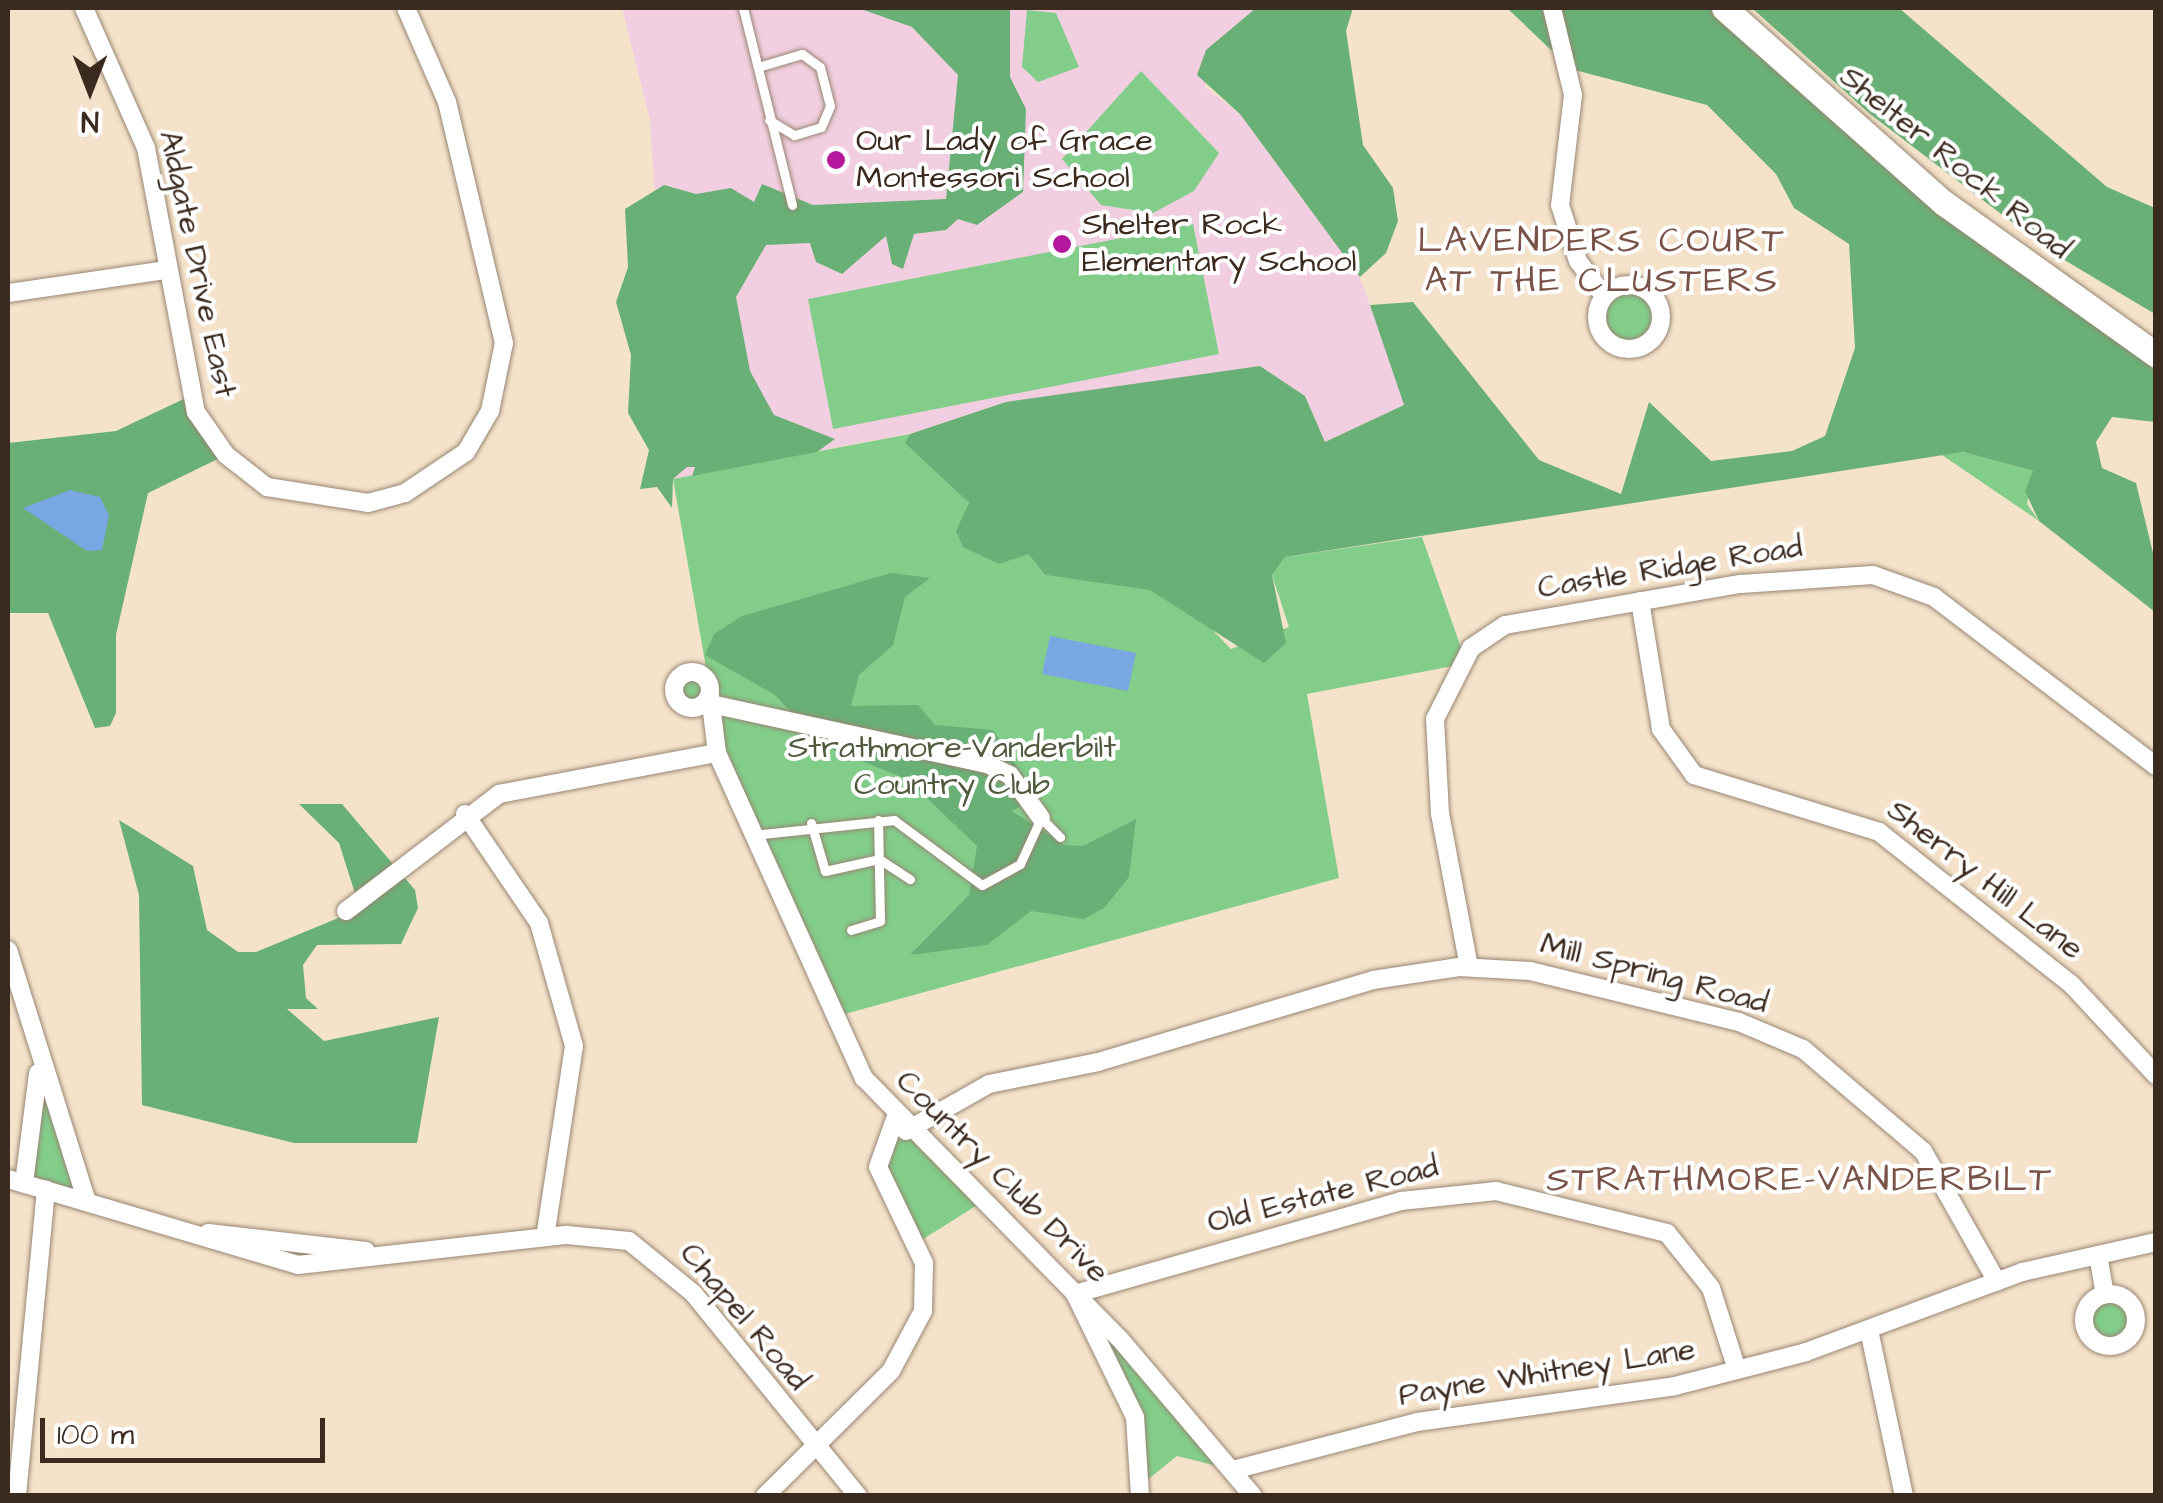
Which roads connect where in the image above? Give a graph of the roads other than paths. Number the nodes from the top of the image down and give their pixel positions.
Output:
1 (84, 8) edge
2 (406, 8) edge
3 (743, 8) edge
4 (1552, 8) edge
5 (1724, 8) edge
6 (758, 66) junction
7 (769, 120) junction
8 (792, 205) dead end
9 (166, 270) junction
10 (8, 293) edge
11 (1604, 296) dead end
12 (2156, 355) edge
13 (1640, 600) junction
14 (717, 753) junction
15 (2156, 766) edge
16 (465, 814) junction
17 (1041, 818) junction
18 (878, 820) junction
19 (811, 823) junction
20 (753, 834) junction
21 (1060, 838) dead end
22 (879, 859) junction
23 (910, 879) dead end
24 (346, 911) dead end
25 (851, 930) dead end
26 (8, 950) edge
27 (1469, 967) junction
28 (38, 1068) junction
29 (2156, 1076) edge
30 (900, 1125) junction
31 (16, 1181) edge
32 (46, 1190) junction
33 (87, 1202) junction
34 (545, 1237) junction
35 (2156, 1242) edge
36 (2098, 1254) junction
37 (1998, 1282) junction
38 (1075, 1294) junction
39 (2105, 1294) dead end
40 (1869, 1330) junction
41 (1737, 1370) junction
42 (816, 1448) junction
43 (1233, 1470) junction
44 (18, 1496) edge
45 (765, 1496) edge
46 (858, 1496) edge
47 (1140, 1496) edge
48 (1253, 1496) edge
49 (1904, 1496) edge

1 - 9 street, Aldgate Drive East
2 - 9 street, Aldgate Drive East
3 - 6 lane
4 - 11 street
5 - 12 main road, Shelter Rock Road
6 - 7 lane
6 - 7 lane
7 - 8 lane
9 - 10 street
13 - 15 street, Castle Ridge Road
13 - 27 street, Castle Ridge Road
13 - 29 street, Sherry Hill Lane
14 - 16 street
14 - 17 street, Country Club Drive
14 - 20 street, Country Club Drive
16 - 24 street
16 - 34 street
17 - 18 lane
17 - 21 lane
18 - 19 lane
18 - 22 lane
19 - 20 lane
19 - 22 lane
20 - 30 street, Country Club Drive
22 - 23 lane
22 - 25 lane
26 - 28 street
27 - 30 street, Mill Spring Road
27 - 37 street, Mill Spring Road
28 - 31 street
28 - 33 street
30 - 38 street, Country Club Drive
30 - 42 street
31 - 32 street, Chapel Road
32 - 33 street, Chapel Road
32 - 44 street
33 - 34 street, Chapel Road
34 - 42 street, Chapel Road
35 - 36 street, Payne Whitney Lane
36 - 37 street, Payne Whitney Lane
36 - 39 street
37 - 40 street, Payne Whitney Lane
38 - 41 street, Old Estate Road
38 - 43 street, Country Club Drive
38 - 47 street
40 - 41 street, Payne Whitney Lane
40 - 49 street
41 - 43 street, Payne Whitney Lane
42 - 45 street
42 - 46 street, Chapel Road
43 - 48 street, Country Club Drive

